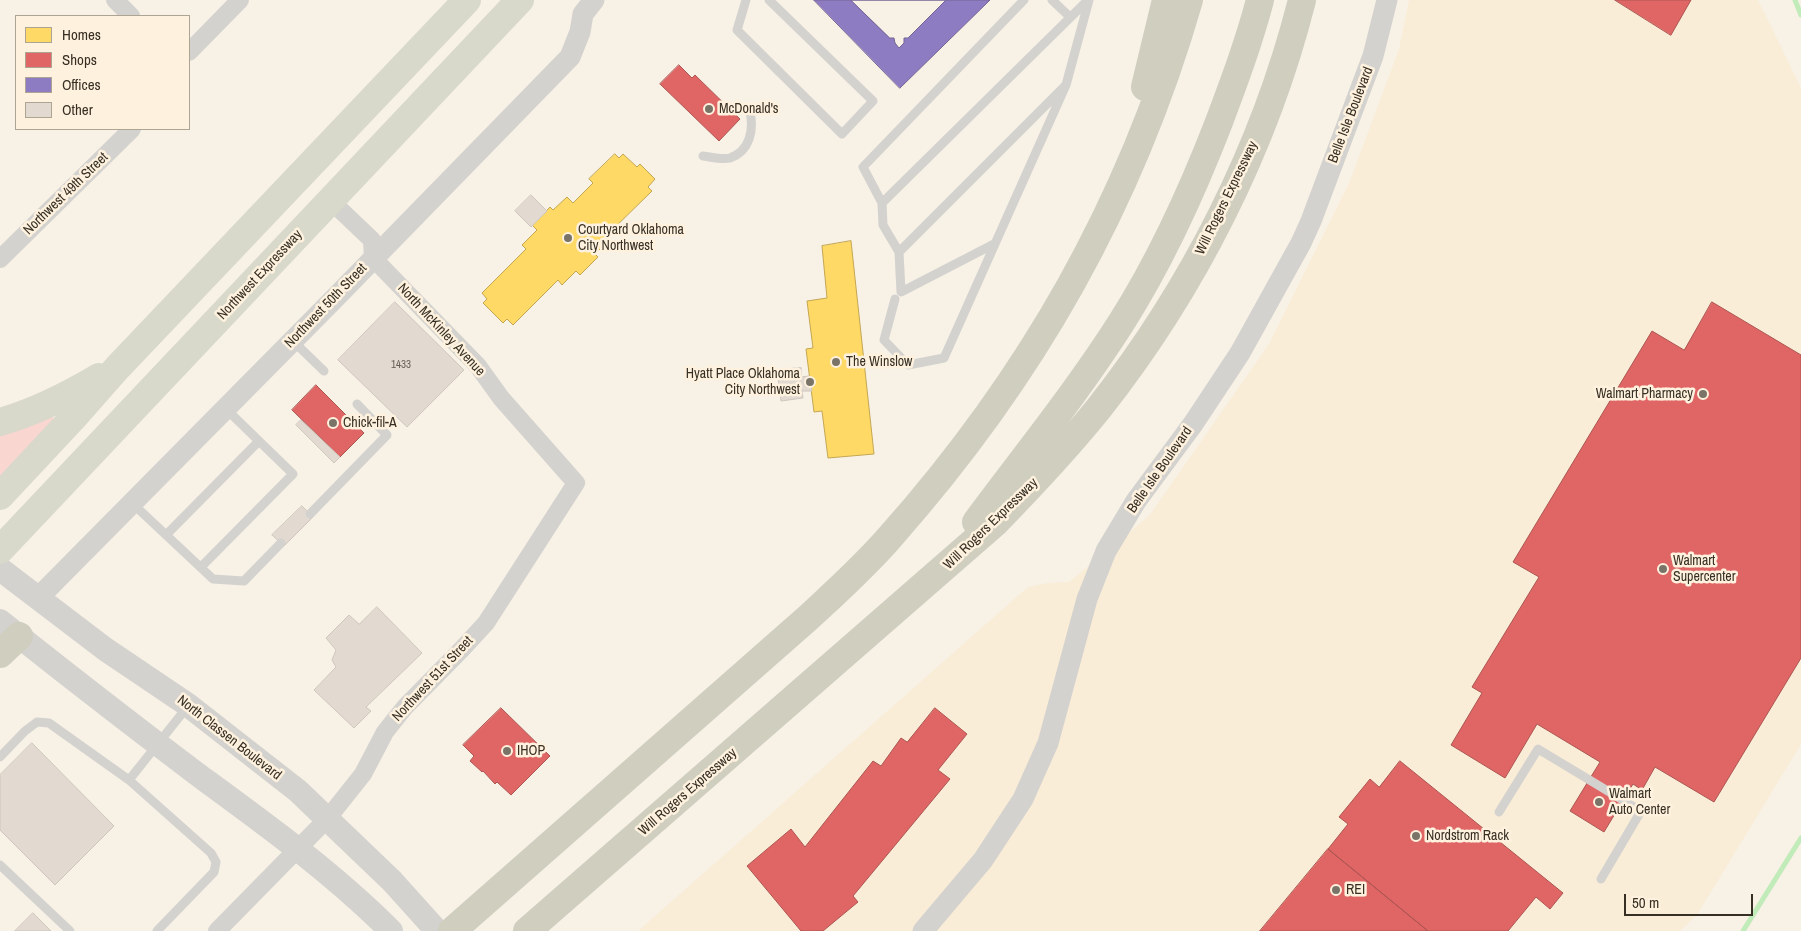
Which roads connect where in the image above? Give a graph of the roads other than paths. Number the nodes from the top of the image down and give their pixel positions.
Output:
1 (115, 0) edge
2 (240, 0) edge
3 (467, 0) edge
4 (520, 0) edge
5 (594, 0) edge
6 (746, 0) edge
7 (769, 0) edge
8 (1024, 0) edge
9 (1052, 0) edge
10 (1088, 0) edge
11 (1166, 0) edge
12 (1189, 0) edge
13 (1260, 0) edge
14 (1302, 0) edge
15 (1387, 0) edge
16 (130, 15) edge
17 (1070, 17) junction
18 (190, 51) edge
19 (1066, 84) junction
20 (750, 112) dead end
21 (131, 130) edge
22 (842, 134) junction
23 (849, 141) dead end
24 (703, 156) dead end
25 (1122, 186) junction
26 (331, 200) junction
27 (882, 204) junction
28 (994, 244) junction
29 (899, 252) junction
30 (0, 258) edge
31 (373, 258) junction
32 (895, 299) dead end
33 (293, 340) junction
34 (118, 367) junction
35 (324, 371) dead end
36 (357, 404) dead end
37 (226, 408) junction
38 (0, 422) edge
39 (259, 440) junction
40 (576, 483) joint
41 (0, 496) edge
42 (132, 503) junction
43 (310, 514) dead end
44 (166, 534) junction
45 (281, 543) dead end
46 (0, 550) edge
47 (201, 567) junction
48 (0, 568) edge
49 (933, 579) junction
50 (38, 598) junction
51 (6, 637) edge
52 (188, 705) junction
53 (159, 745) junction
54 (0, 757) edge
55 (129, 780) junction
56 (1499, 812) dead end
57 (328, 818) junction
58 (298, 849) junction
59 (0, 865) edge
60 (1601, 879) dead end
61 (70, 931) edge
62 (157, 931) edge
63 (216, 931) edge
64 (391, 931) edge
65 (437, 931) edge
66 (452, 931) edge
67 (527, 931) edge
68 (923, 931) edge

1 - 16 street
2 - 18 street
3 - 34 highway
4 - 26 highway, Northwest Expressway
5 - 31 street, Northwest 50th Street
6 - 22 lane
7 - 22 lane
8 - 27 lane
9 - 17 lane
10 - 17 lane
10 - 19 lane
11 - 25 highway
12 - 25 highway
13 - 49 highway
14 - 49 highway, Will Rogers Expressway
15 - 68 street, Belle Isle Boulevard
17 - 27 lane
19 - 28 lane
19 - 29 lane
20 - 24 lane
21 - 30 street, Northwest 49th Street
22 - 23 lane
25 - 66 highway
26 - 31 street, North McKinley Avenue
26 - 46 highway, Northwest Expressway
27 - 29 lane
28 - 29 lane
28 - 32 lane
31 - 33 street, Northwest 50th Street
31 - 40 street, North McKinley Avenue
33 - 35 lane
33 - 37 street, Northwest 50th Street
34 - 38 highway
34 - 41 highway
36 - 43 lane
37 - 39 lane
37 - 42 street, Northwest 50th Street
39 - 44 lane
39 - 47 lane
40 - 57 street, Northwest 51st Street
42 - 44 lane
42 - 50 street, Northwest 50th Street
44 - 47 lane
45 - 47 lane
48 - 50 main road, North Classen Boulevard
49 - 67 highway, Will Rogers Expressway
50 - 52 main road, North Classen Boulevard
51 - 53 main road
52 - 53 lane
52 - 57 main road, North Classen Boulevard
53 - 55 lane
53 - 58 main road
54 - 55 lane
55 - 62 lane
56 - 60 lane
57 - 58 street, Northwest 51st Street
57 - 65 main road, North Classen Boulevard
58 - 63 street, Northwest 51st Street
58 - 64 main road
59 - 61 lane

